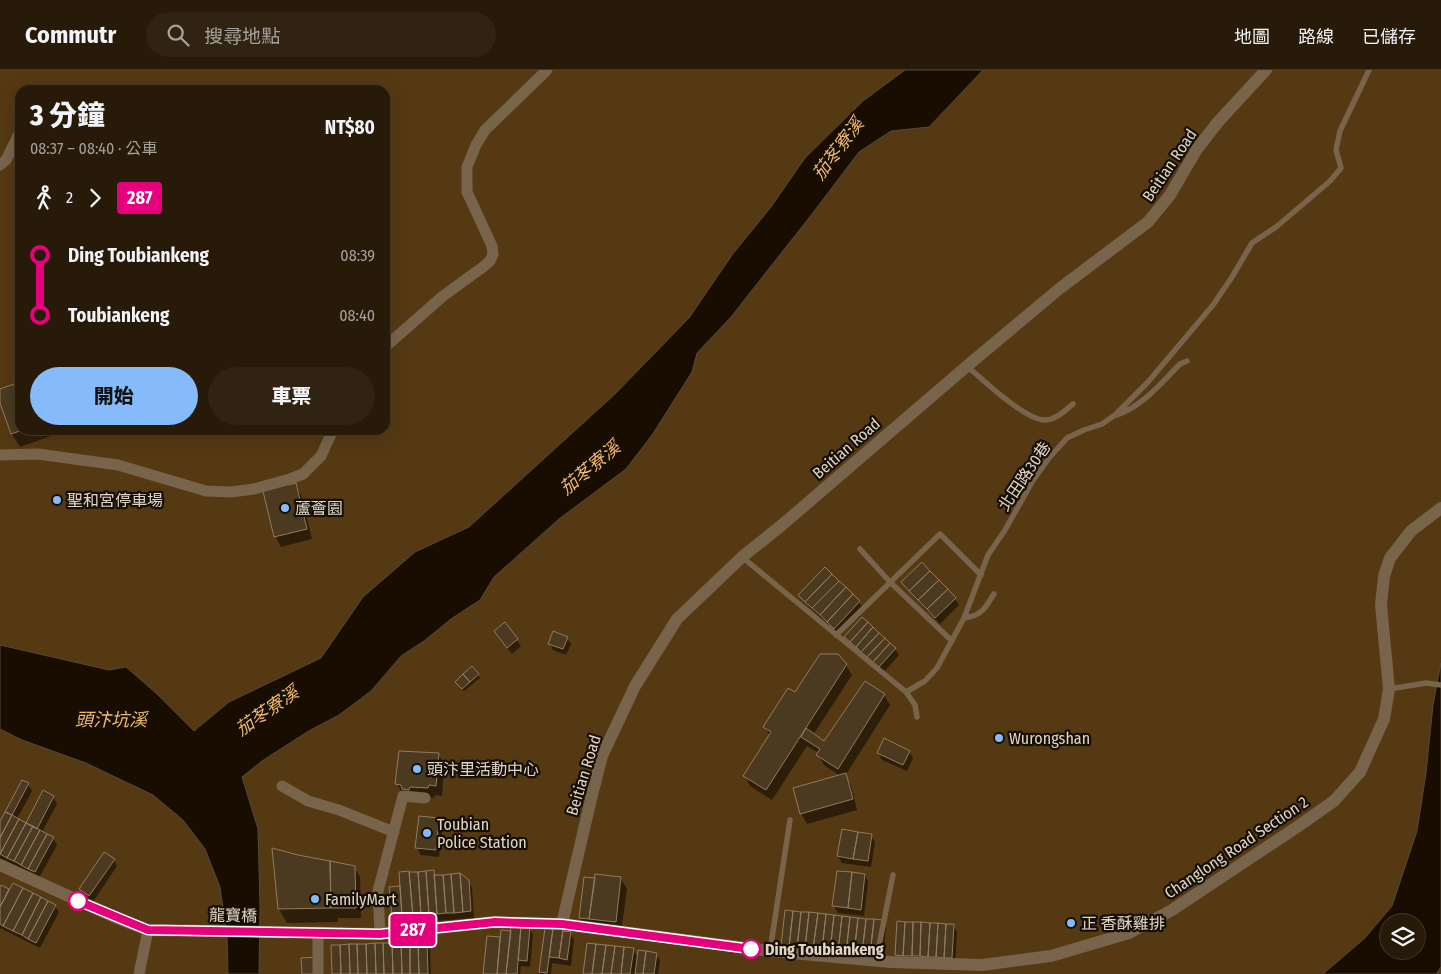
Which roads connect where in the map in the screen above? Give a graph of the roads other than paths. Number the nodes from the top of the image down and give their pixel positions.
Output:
1 (548, 70) edge
2 (1266, 70) edge
3 (1369, 70) edge
4 (15, 142) edge
5 (0, 165) edge
6 (390, 344) edge
7 (1186, 361) dead end
8 (966, 366) junction
9 (1073, 404) dead end
10 (1115, 416) junction
11 (330, 435) edge
12 (0, 455) edge
13 (1441, 508) edge
14 (860, 549) dead end
15 (742, 557) junction
16 (981, 575) junction
17 (890, 582) junction
18 (994, 594) dead end
19 (964, 618) junction
20 (836, 635) junction
21 (952, 641) junction
22 (1441, 685) edge
23 (1389, 689) junction
24 (906, 692) junction
25 (917, 717) dead end
26 (282, 786) dead end
27 (425, 798) dead end
28 (790, 820) dead end
29 (394, 832) junction
30 (0, 865) edge
31 (893, 875) dead end
32 (562, 924) junction
33 (148, 930) junction
34 (318, 932) junction
35 (380, 934) junction
36 (770, 951) junction
37 (876, 961) junction
38 (139, 974) edge
39 (318, 974) edge

1 - 6 street
2 - 8 main road, Beitian Road
3 - 10 lane, 北田路30巷
4 - 5 street
7 - 10 lane
8 - 9 lane
8 - 15 main road, Beitian Road
10 - 16 lane, 北田路30巷
11 - 12 street
13 - 23 main road, Changlong Road Section 2
14 - 17 lane
15 - 20 lane
15 - 32 main road, Beitian Road
16 - 17 lane
16 - 19 lane, 北田路30巷
17 - 20 lane
17 - 21 lane
18 - 19 lane
19 - 21 lane, 北田路30巷
20 - 24 lane
21 - 24 lane, 北田路30巷
22 - 23 lane
23 - 37 main road, Changlong Road Section 2
24 - 25 lane
26 - 29 street
27 - 29 street
28 - 36 lane
29 - 35 street
30 - 33 main road
31 - 37 lane
32 - 35 main road, Changlong Road Section 2
32 - 36 main road, Changlong Road Section 2
33 - 34 main road, 龍寶橋
33 - 38 street
34 - 35 main road, 龍寶橋
34 - 39 street
36 - 37 main road, Changlong Road Section 2

